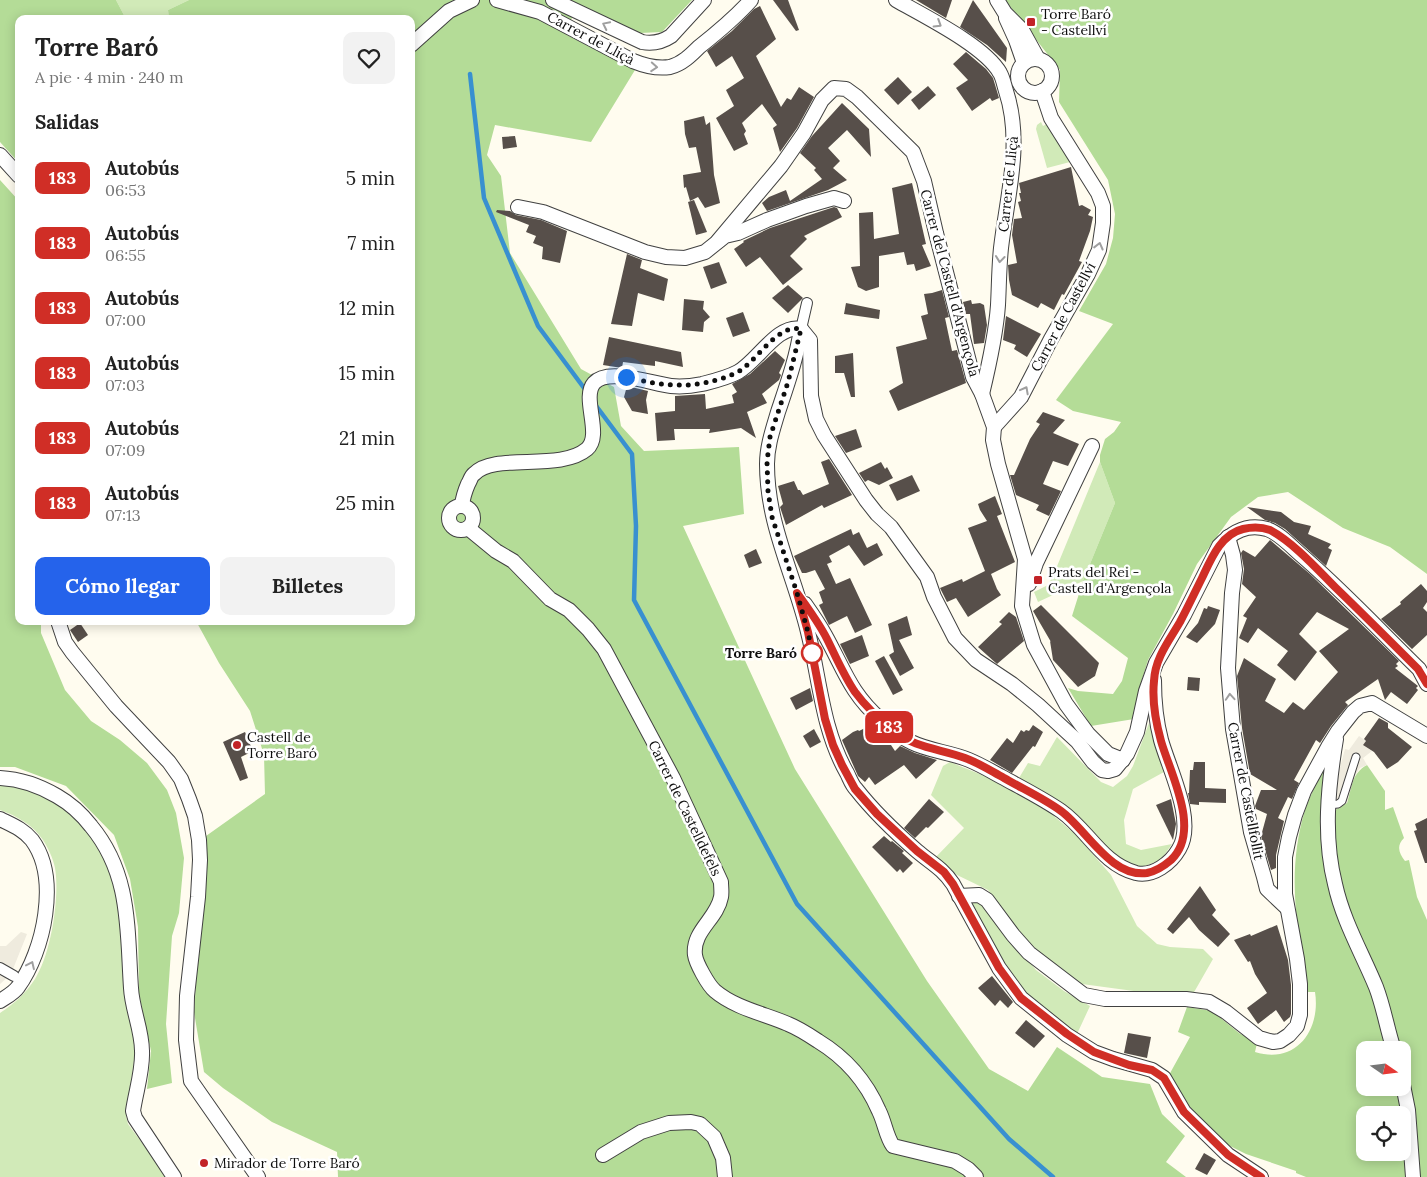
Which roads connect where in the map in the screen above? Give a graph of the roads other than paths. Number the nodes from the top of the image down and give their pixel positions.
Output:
1 (474, 0) edge
2 (497, 0) edge
3 (554, 0) edge
4 (704, 0) edge
5 (751, 0) edge
6 (896, 0) edge
7 (997, 0) edge
8 (1005, 13) junction
9 (415, 41) edge
10 (1038, 59) junction
11 (1021, 68) junction
12 (1000, 73) junction
13 (1042, 91) junction
14 (0, 155) edge
15 (15, 172) edge
16 (844, 201) dead end
17 (518, 206) dead end
18 (718, 241) junction
19 (807, 303) dead end
20 (801, 329) junction
21 (982, 394) junction
22 (994, 427) junction
23 (1092, 446) dead end
24 (462, 505) junction
25 (468, 528) junction
26 (1228, 537) junction
27 (797, 593) junction
28 (1022, 606) junction
29 (59, 625) edge
30 (1156, 663) junction
31 (1427, 684) edge
32 (1338, 731) junction
33 (1427, 736) edge
34 (1356, 756) dead end
35 (1123, 760) junction
36 (0, 778) edge
37 (1328, 805) junction
38 (0, 819) edge
39 (959, 896) junction
40 (1287, 908) junction
41 (0, 968) edge
42 (14, 976) dead end
43 (0, 1001) edge
44 (1392, 1041) edge
45 (1405, 1096) edge
46 (603, 1155) dead end
47 (174, 1177) edge
48 (258, 1177) edge
49 (725, 1177) edge
50 (976, 1177) edge
51 (1261, 1177) edge
52 (1413, 1177) edge

1 - 9 street
2 -> 5 street, Carrer de Lliçà
4 -> 3 street
6 -> 12 street, Carrer de Lliçà
7 - 8 street
8 - 10 street
8 - 11 street
10 - 11 street
10 - 13 street
11 - 12 street
11 - 13 street
12 -> 21 street, Carrer de Lliçà
22 -> 13 street, Carrer de Castellví
14 - 15 street
16 - 18 street
17 - 18 street
18 - 21 street, Carrer del Castell d'Argençola
19 - 20 street
20 - 24 street
20 - 27 street
20 - 35 street
21 - 22 street, Carrer del Castell d'Argençola
22 - 28 street, Carrer del Castell d'Argençola
23 - 28 street
24 - 25 street
24 - 25 street
25 - 50 street, Carrer de Castelldefels
26 - 30 street
26 - 31 street
40 -> 26 street, Carrer de Castellfollit
27 - 30 street
27 - 39 street
28 - 35 street, Carrer del Castell d'Argençola
29 - 48 street
30 - 35 street
32 - 33 street
32 - 37 street
32 - 40 street
34 - 37 lane
36 - 47 street
37 - 44 street
43 -> 38 street
39 - 40 street
39 - 51 street
41 - 42 street
45 - 52 street
46 - 49 street

